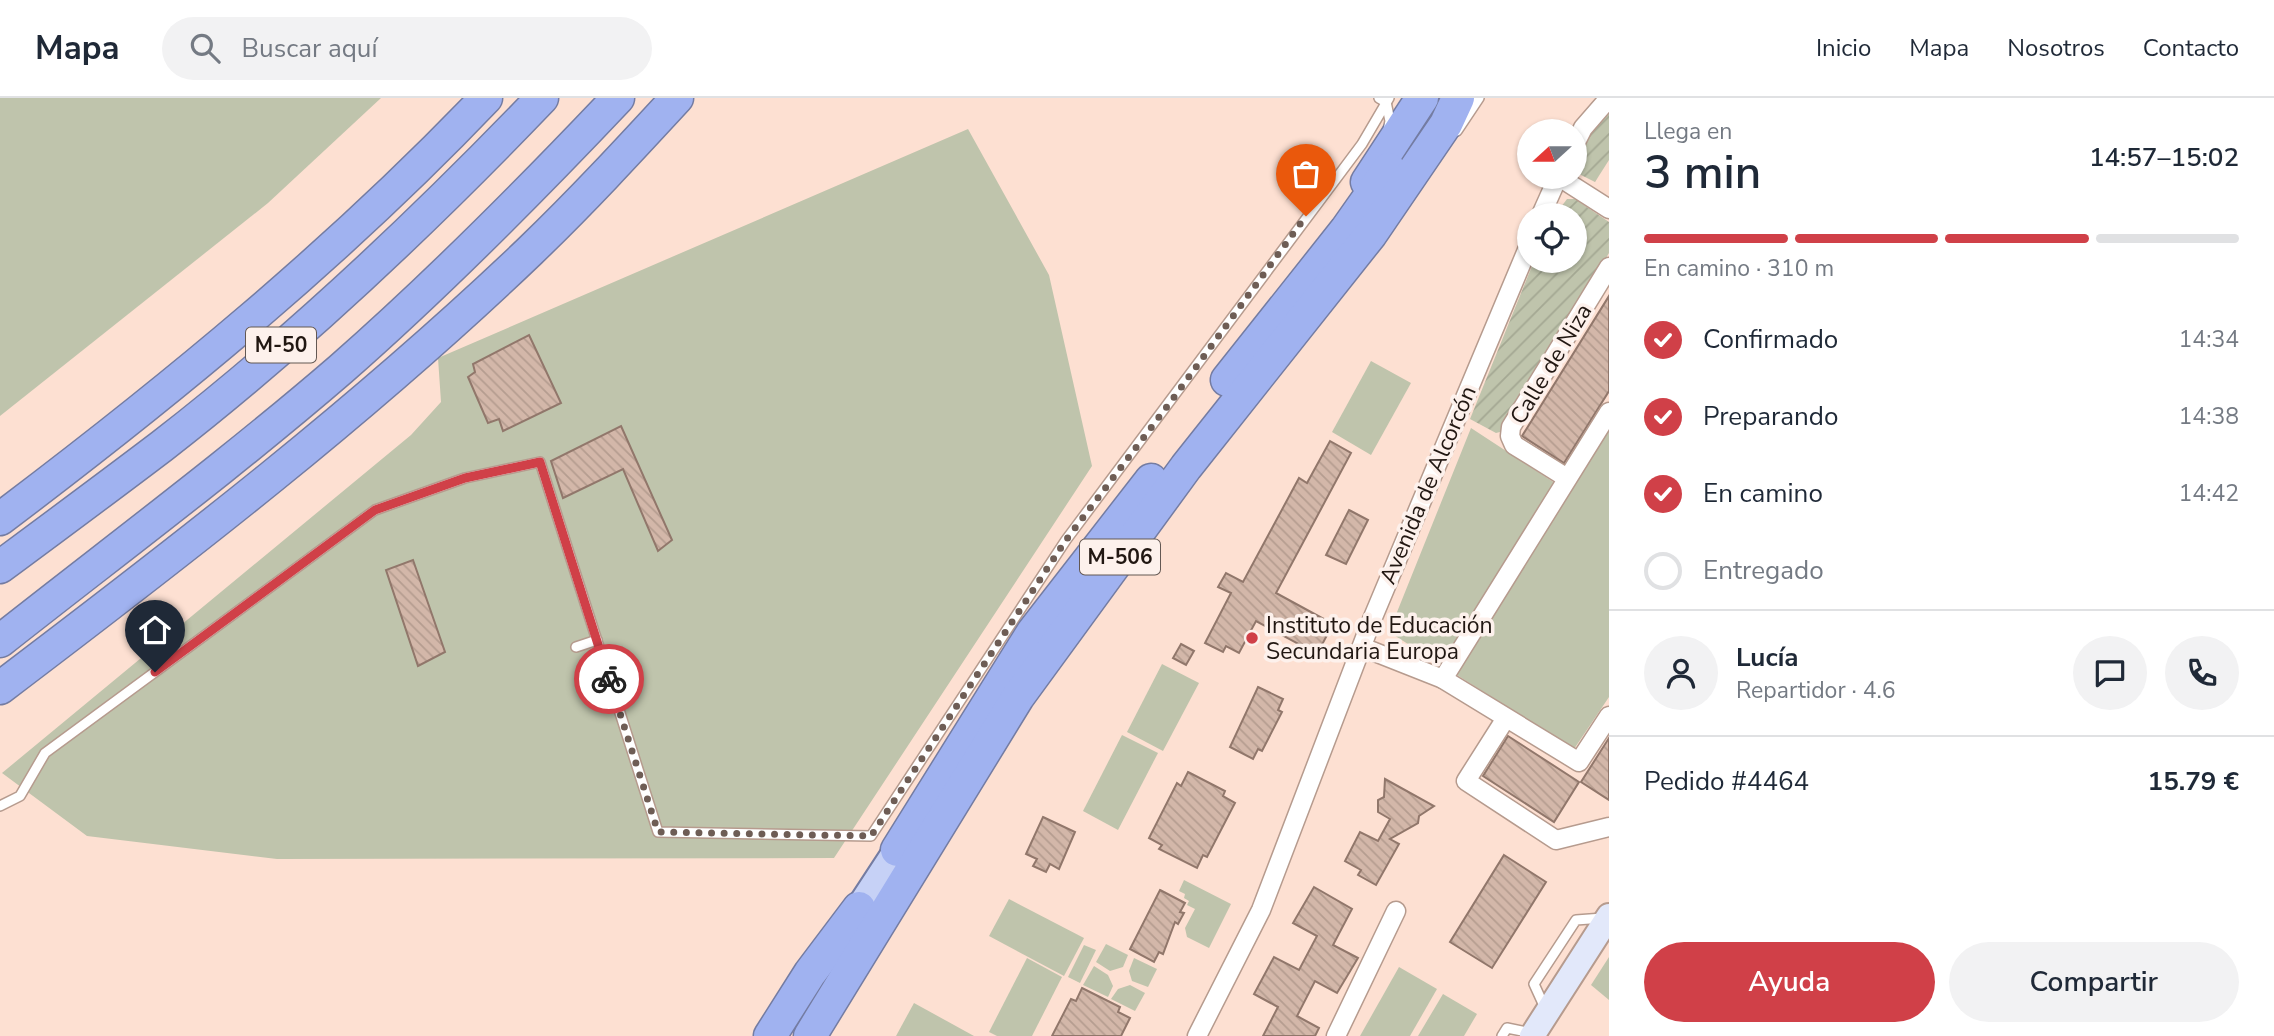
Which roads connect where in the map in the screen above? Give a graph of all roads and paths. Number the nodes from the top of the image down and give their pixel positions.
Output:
1 (486, 98) edge
2 (542, 98) edge
3 (618, 98) edge
4 (677, 98) edge
5 (1422, 98) edge
6 (1437, 98) edge
7 (1458, 98) edge
8 (1469, 98) edge
9 (1479, 98) edge
10 (1609, 98) edge
11 (1385, 99) edge
12 (1587, 123) edge
13 (1446, 142) junction
14 (1577, 189) edge
15 (1358, 191) dead end
16 (1609, 209) edge
17 (1371, 234) junction
18 (1609, 267) edge
19 (1518, 273) edge
20 (1282, 310) junction
21 (1609, 412) edge
22 (1567, 478) junction
23 (0, 519) edge
24 (0, 567) edge
25 (597, 640) junction
26 (0, 641) edge
27 (576, 647) dead end
28 (1362, 647) junction
29 (1443, 679) junction
30 (0, 688) edge
31 (1609, 716) edge
32 (1506, 718) junction
33 (0, 806) edge
34 (1609, 827) edge
35 (897, 850) joint
36 (859, 908) junction
37 (1396, 911) dead end
38 (1609, 917) edge
39 (1538, 1027) edge
40 (814, 1029) edge
41 (770, 1036) edge
42 (782, 1036) edge
43 (1197, 1036) edge
44 (1336, 1036) edge
45 (1502, 1036) edge

1 - 23 highway
2 - 24 highway, M-50
3 - 26 highway, M-50
4 - 30 highway
5 - 20 highway
6 - 20 highway, M-506
7 - 17 highway, M-506
8 - 13 highway
9 - 13 lane
10 - 12 street
11 - 15 lane
11 - 25 lane
13 - 17 highway
14 - 16 street
17 - 40 highway, M-506
18 - 22 street, Calle de Niza
19 - 28 street, Avenida de Alcorcón
20 - 35 highway, M-506
21 - 22 street
22 - 29 street
25 - 27 lane
25 - 33 lane
28 - 29 street
28 - 43 street, Avenida de Alcorcón
29 - 32 street
31 - 32 street
32 - 34 street
35 - 36 main road, M-506
36 - 41 highway, M-506
36 - 42 highway, M-506
37 - 44 street
38 - 39 street
39 - 45 lane

